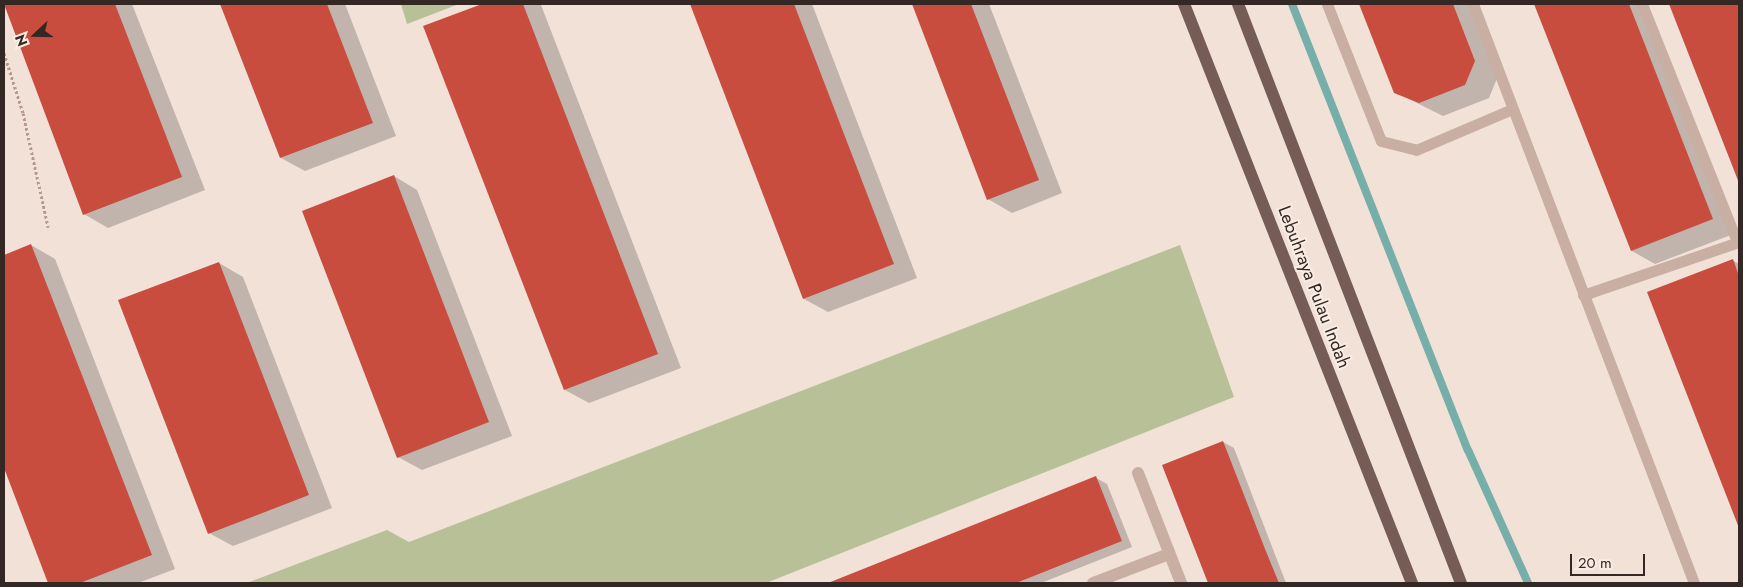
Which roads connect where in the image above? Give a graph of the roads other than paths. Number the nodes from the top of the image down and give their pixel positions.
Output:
1 (1184, 4) edge
2 (1238, 4) edge
3 (1327, 4) edge
4 (1472, 4) edge
5 (1642, 4) edge
6 (1512, 109) junction
7 (1738, 242) edge
8 (1583, 295) junction
9 (1138, 473) dead end
10 (1169, 554) junction
11 (1093, 583) edge
12 (1181, 583) edge
13 (1412, 583) edge
14 (1461, 583) edge
15 (1694, 583) edge

1 - 13 main road, Lebuhraya Pulau Indah
2 - 14 main road, Lebuhraya Pulau Indah
3 - 6 lane
4 - 6 lane
5 - 7 lane
6 - 8 lane
7 - 8 lane
8 - 15 lane
9 - 10 street
10 - 11 street
10 - 12 street

